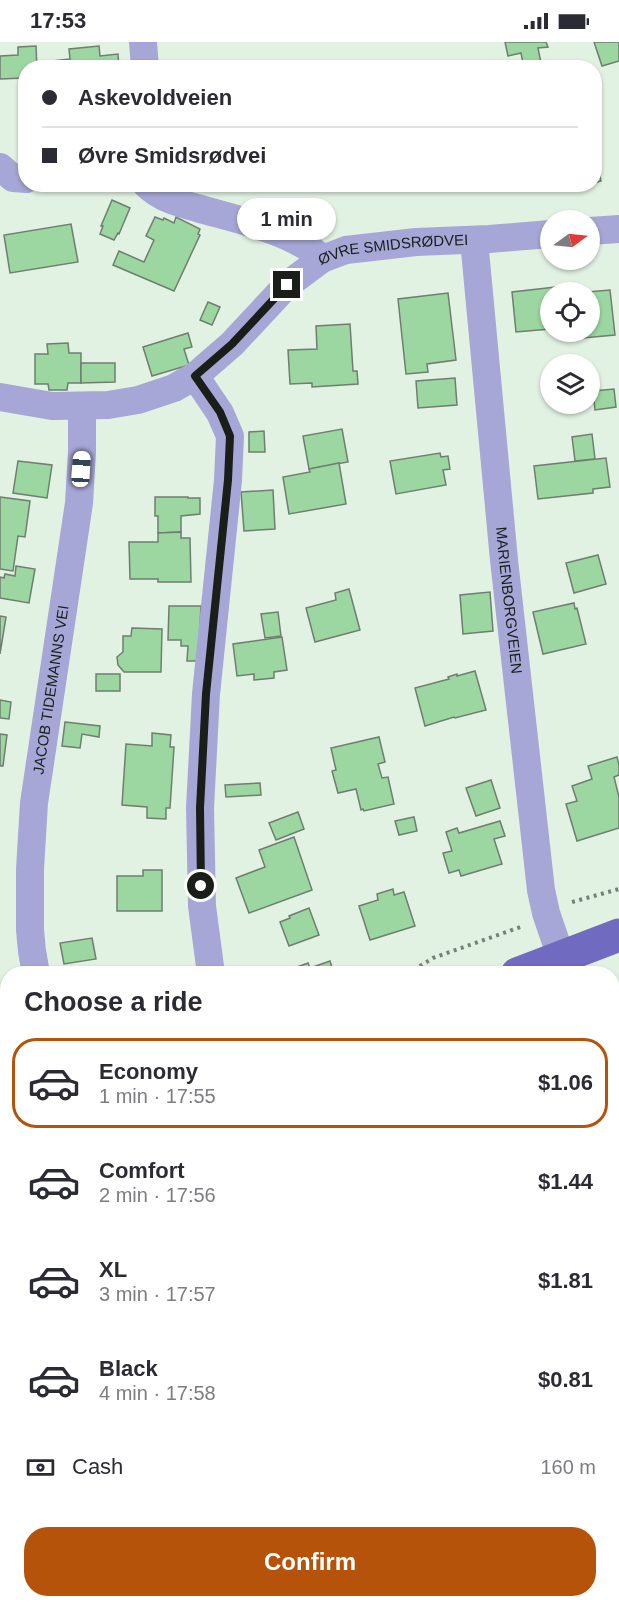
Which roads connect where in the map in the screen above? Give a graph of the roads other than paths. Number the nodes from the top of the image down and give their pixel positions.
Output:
1 (143, 42) edge
2 (144, 60) edge
3 (0, 167) edge
4 (18, 178) edge
5 (158, 192) edge
6 (619, 229) edge
7 (600, 230) edge
8 (540, 235) edge
9 (474, 240) junction
10 (322, 259) junction
11 (195, 376) junction
12 (0, 397) edge
13 (82, 406) junction
14 (619, 935) edge
15 (561, 957) junction
16 (35, 966) edge
17 (210, 966) edge
18 (538, 966) edge

1 - 2 street
3 - 4 street
5 - 10 street
6 - 7 street
8 - 9 street, ØVRE SMIDSRØDVEI
9 - 10 street, ØVRE SMIDSRØDVEI
9 - 15 street, MARIENBORGVEIEN
10 - 11 street, ØVRE SMIDSRØDVEI
11 - 13 street, ØVRE SMIDSRØDVEI
11 - 17 street
12 - 13 street, ØVRE SMIDSRØDVEI
13 - 16 street, JACOB TIDEMANNS VEI
14 - 15 main road
15 - 18 main road

